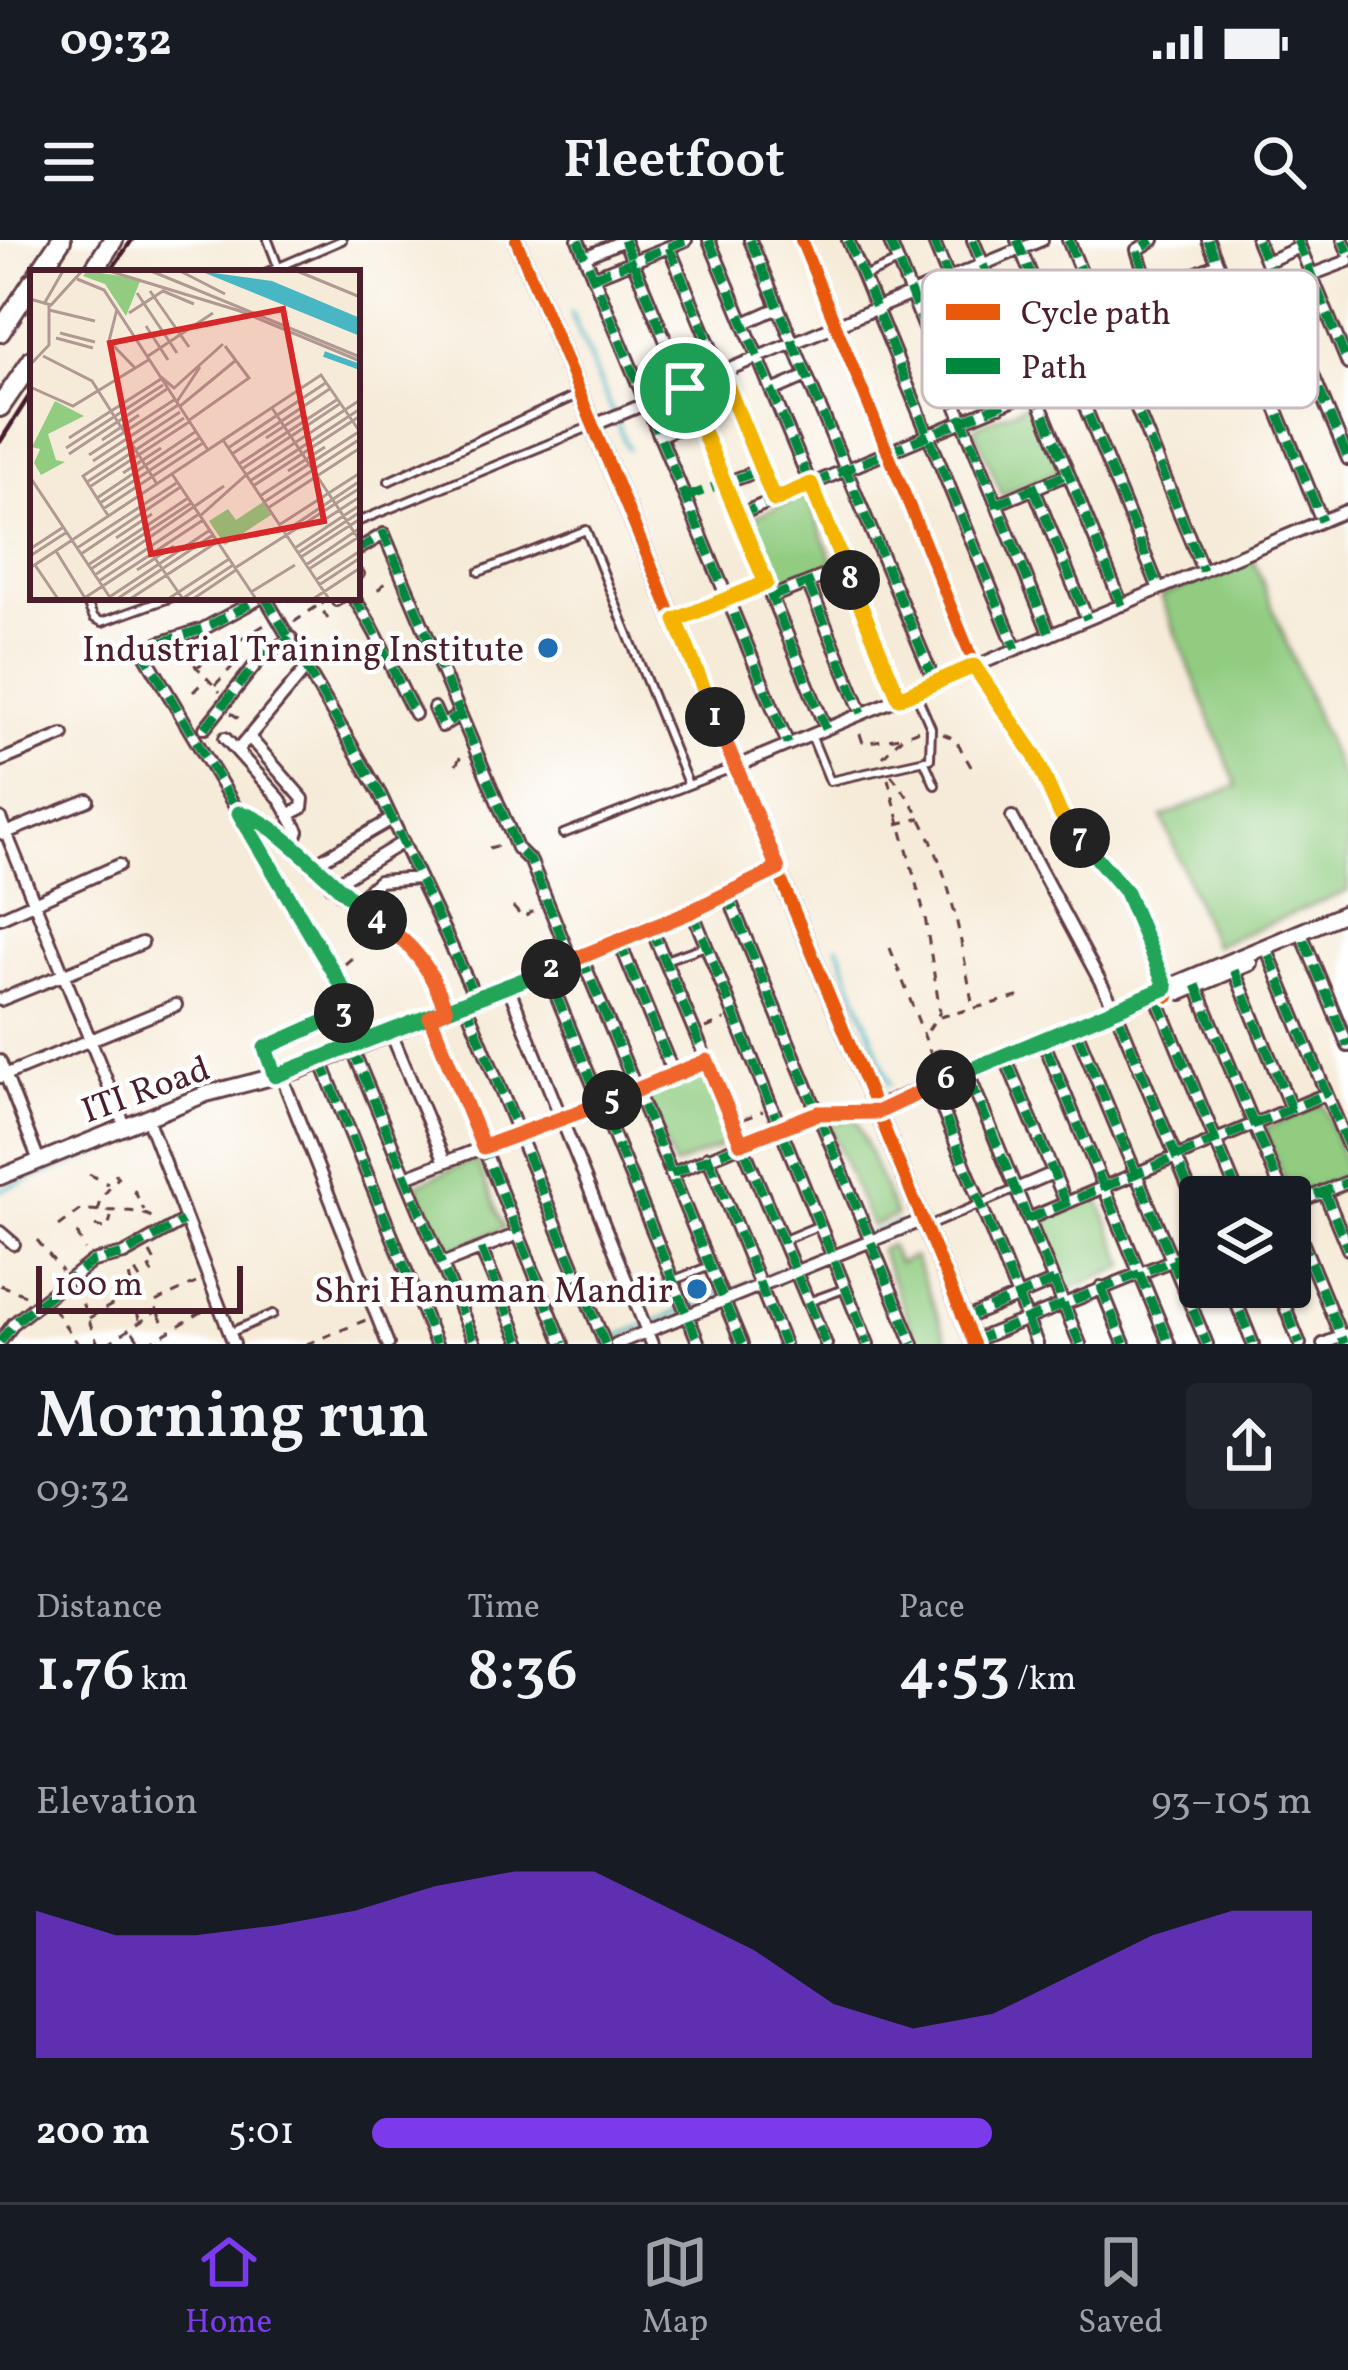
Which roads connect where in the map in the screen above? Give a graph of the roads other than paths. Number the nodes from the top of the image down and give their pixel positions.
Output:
1 (61, 240) edge
2 (113, 240) edge
3 (268, 240) edge
4 (342, 240) edge
5 (516, 240) edge
6 (578, 240) edge
7 (624, 240) edge
8 (686, 240) edge
9 (710, 240) edge
10 (750, 240) edge
11 (801, 240) edge
12 (848, 240) edge
13 (889, 240) edge
14 (933, 240) edge
15 (973, 240) edge
16 (1042, 240) edge
17 (1068, 240) edge
18 (1153, 240) edge
19 (1208, 240) edge
20 (1257, 240) edge
21 (1343, 240) edge
22 (1018, 244) edge
23 (1299, 244) edge
24 (669, 247) junction
25 (1348, 256) edge
26 (585, 257) junction
27 (633, 261) junction
28 (898, 262) junction
29 (1266, 262) junction
30 (1217, 264) junction
31 (983, 265) junction
32 (278, 266) junction
33 (41, 270) edge
34 (94, 270) edge
35 (271, 270) edge
36 (945, 270) edge
37 (971, 270) edge
38 (985, 270) edge
39 (1080, 270) edge
40 (1143, 270) edge
41 (1203, 270) edge
42 (1220, 270) edge
43 (1269, 270) edge
44 (1318, 272) edge
45 (593, 277) junction
46 (863, 277) junction
47 (30, 287) edge
48 (922, 290) edge
49 (1318, 290) edge
50 (911, 294) junction
51 (778, 308) junction
52 (876, 309) junction
53 (922, 321) edge
54 (744, 323) junction
55 (836, 326) junction
56 (0, 332) edge
57 (793, 343) junction
58 (758, 358) junction
59 (1347, 360) edge
60 (30, 363) edge
61 (722, 373) junction
62 (807, 376) junction
63 (1318, 387) edge
64 (685, 388) junction
65 (772, 392) junction
66 (580, 394) junction
67 (646, 404) junction
68 (0, 407) edge
69 (958, 408) edge
70 (995, 408) edge
71 (1041, 408) edge
72 (1085, 408) edge
73 (1136, 408) edge
74 (1276, 408) edge
75 (699, 420) junction
76 (963, 421) junction
77 (593, 425) junction
78 (659, 435) junction
79 (928, 436) junction
80 (887, 453) junction
81 (1348, 459) edge
82 (761, 470) junction
83 (846, 470) junction
84 (1069, 474) junction
85 (389, 481) dead end
86 (724, 483) junction
87 (811, 484) junction
88 (1034, 489) junction
89 (774, 500) junction
90 (997, 504) junction
91 (1348, 510) edge
92 (738, 515) junction
93 (360, 521) edge
94 (1322, 521) junction
95 (360, 550) edge
96 (845, 568) junction
97 (1203, 571) junction
98 (478, 572) dead end
99 (766, 583) junction
100 (808, 583) junction
101 (1159, 589) junction
102 (729, 597) junction
103 (771, 597) junction
104 (85, 600) edge
105 (164, 600) edge
106 (258, 600) edge
107 (266, 600) edge
108 (355, 600) edge
109 (1122, 604) junction
110 (1087, 619) junction
111 (676, 620) junction
112 (285, 628) junction
113 (1050, 634) junction
114 (159, 643) dead end
115 (142, 648) dead end
116 (1016, 649) junction
117 (308, 666) junction
118 (974, 666) junction
119 (935, 683) junction
120 (915, 691) junction
121 (899, 698) junction
122 (434, 708) dead end
123 (862, 713) junction
124 (415, 715) dead end
125 (459, 715) junction
126 (205, 728) dead end
127 (826, 729) junction
128 (811, 735) junction
129 (63, 736) dead end
130 (225, 738) dead end
131 (250, 738) junction
132 (788, 744) junction
133 (237, 751) junction
134 (924, 760) junction
135 (0, 761) edge
136 (735, 766) junction
137 (688, 784) junction
138 (935, 785) dead end
139 (88, 800) dead end
140 (239, 813) junction
141 (290, 814) junction
142 (1012, 817) dead end
143 (0, 818) edge
144 (392, 819) junction
145 (3, 834) edge
146 (562, 834) dead end
147 (403, 842) junction
148 (292, 847) junction
149 (119, 865) dead end
150 (311, 866) junction
151 (778, 869) junction
152 (419, 878) junction
153 (331, 886) junction
154 (727, 893) junction
155 (35, 901) junction
156 (352, 903) junction
157 (692, 911) junction
158 (1348, 912) edge
159 (0, 918) edge
160 (1348, 922) edge
161 (651, 928) junction
162 (1304, 940) junction
163 (619, 941) junction
164 (142, 943) dead end
165 (706, 946) junction
166 (1269, 955) junction
167 (576, 958) junction
168 (665, 960) junction
169 (546, 970) junction
170 (1234, 970) junction
171 (64, 974) junction
172 (508, 986) junction
173 (1196, 986) junction
174 (1164, 995) junction
175 (0, 1000) edge
176 (470, 1001) junction
177 (176, 1006) dead end
178 (446, 1010) junction
179 (1117, 1013) junction
180 (430, 1017) junction
181 (392, 1033) junction
182 (1078, 1035) junction
183 (91, 1040) junction
184 (1348, 1046) edge
185 (352, 1048) junction
186 (1046, 1048) junction
187 (0, 1061) edge
188 (321, 1061) junction
189 (707, 1061) junction
190 (1008, 1064) junction
191 (278, 1075) junction
192 (674, 1075) junction
193 (3, 1076) edge
194 (969, 1076) junction
195 (938, 1089) junction
196 (637, 1090) junction
197 (1326, 1094) junction
198 (602, 1104) junction
199 (1291, 1109) junction
200 (818, 1113) junction
201 (879, 1113) junction
202 (147, 1118) junction
203 (561, 1119) junction
204 (1254, 1125) junction
205 (125, 1126) junction
206 (780, 1128) junction
207 (521, 1134) junction
208 (1216, 1141) junction
209 (741, 1143) junction
210 (1348, 1146) edge
211 (483, 1147) junction
212 (708, 1157) junction
213 (1178, 1160) junction
214 (39, 1161) junction
215 (445, 1162) junction
216 (1053, 1173) junction
217 (671, 1174) junction
218 (1137, 1175) junction
219 (1184, 1176) edge
220 (1230, 1176) edge
221 (1275, 1176) edge
222 (0, 1178) edge
223 (406, 1178) junction
224 (1348, 1181) edge
225 (1104, 1188) junction
226 (1016, 1189) junction
227 (1324, 1191) junction
228 (1311, 1198) edge
229 (1066, 1203) junction
230 (980, 1204) junction
231 (1028, 1219) junction
232 (183, 1221) junction
233 (924, 1223) junction
234 (820, 1225) junction
235 (0, 1232) edge
236 (518, 1234) junction
237 (783, 1241) junction
238 (870, 1242) junction
239 (14, 1244) dead end
240 (481, 1249) junction
241 (1348, 1249) edge
242 (124, 1254) junction
243 (1179, 1256) edge
244 (832, 1257) junction
245 (1311, 1258) edge
246 (1172, 1259) junction
247 (442, 1264) junction
248 (710, 1266) junction
249 (110, 1271) dead end
250 (1138, 1271) junction
251 (795, 1272) junction
252 (673, 1281) junction
253 (1054, 1281) junction
254 (760, 1286) junction
255 (1101, 1287) junction
256 (845, 1288) junction
257 (1018, 1296) junction
258 (724, 1301) junction
259 (808, 1302) junction
260 (1063, 1304) junction
261 (1238, 1308) edge
262 (1285, 1308) edge
263 (273, 1314) dead end
264 (687, 1316) junction
265 (964, 1319) junction
266 (1027, 1319) junction
267 (5, 1337) edge
268 (231, 1338) edge
269 (650, 1338) edge
270 (1345, 1338) edge
271 (974, 1343) edge
272 (19, 1344) edge
273 (388, 1344) edge
274 (436, 1344) edge
275 (475, 1344) edge
276 (520, 1344) edge
277 (563, 1344) edge
278 (605, 1344) edge
279 (616, 1344) edge
280 (699, 1344) edge
281 (742, 1344) edge
282 (784, 1344) edge
283 (826, 1344) edge
284 (868, 1344) edge
285 (913, 1344) edge
286 (1037, 1344) edge
287 (1080, 1344) edge
288 (1124, 1344) edge
289 (1169, 1344) edge
290 (1207, 1344) edge
291 (1253, 1344) edge
292 (1300, 1344) edge
293 (1323, 1344) edge

1 - 33 highway
2 - 34 highway
3 - 32 lane
4 - 32 lane
5 - 66 street
6 - 26 street
7 - 26 street
7 - 27 street
8 - 24 street
9 - 54 street
10 - 51 street
11 - 55 street
12 - 46 street
13 - 28 street
14 - 36 street
15 - 31 street
16 - 22 street
17 - 39 street
18 - 40 street
19 - 30 street
20 - 29 street
21 - 25 street
22 - 31 street
23 - 29 street
24 - 27 street
24 - 61 street
25 - 44 street
26 - 45 street
27 - 45 street
27 - 64 street
28 - 46 lane
28 - 50 street
29 - 43 street
30 - 41 street
30 - 42 street
31 - 37 street
31 - 38 street
32 - 35 lane
45 - 67 street
46 - 52 street
47 - 56 highway
48 - 50 street
49 - 59 street
50 - 52 street
50 - 53 street
51 - 54 street
51 - 57 street
52 - 55 street
52 - 79 street
54 - 58 street
55 - 57 street
55 - 80 street
57 - 58 street
57 - 62 street
58 - 61 street
58 - 65 street
60 - 68 highway
61 - 64 street
61 - 82 street
62 - 65 street
62 - 83 street
63 - 81 street
64 - 67 street
64 - 75 street
65 - 87 street
66 - 77 street
66 - 85 lane
67 - 77 street
67 - 78 street
69 - 76 street
70 - 76 street
71 - 84 street
72 - 101 street
73 - 97 street
74 - 94 street
75 - 78 street
75 - 86 street
76 - 79 street
76 - 90 street
77 - 93 lane
77 - 111 street
78 - 102 street
79 - 80 street
79 - 116 street
80 - 83 street
80 - 118 street
82 - 86 street
82 - 89 street
83 - 87 street
83 - 119 street
84 - 88 street
84 - 109 street
86 - 92 street
87 - 89 street
87 - 96 street
88 - 90 street
88 - 110 street
89 - 92 street
90 - 113 street
91 - 94 street
92 - 99 street
94 - 97 street
95 - 125 street
96 - 100 street
96 - 121 street
97 - 101 street
98 - 137 lane
99 - 102 street
99 - 103 street
100 - 103 street
100 - 123 street
101 - 109 street
102 - 111 street
102 - 132 street
103 - 127 street
104 - 105 lane
106 - 114 street
107 - 112 street
108 - 124 street
109 - 110 street
110 - 113 street
111 - 136 street
112 - 117 street
112 - 126 street
113 - 116 street
115 - 140 street
116 - 118 street
117 - 131 street
117 - 144 street
118 - 119 street
118 - 174 street
119 - 120 street
120 - 121 street
120 - 134 lane
121 - 123 street
122 - 125 street
123 - 127 street
125 - 167 street
127 - 128 street
128 - 132 street
128 - 134 lane
129 - 135 street
130 - 133 street
131 - 133 street
131 - 141 street
132 - 136 street
133 - 141 street
134 - 138 lane
136 - 137 lane
136 - 151 street
137 - 146 lane
139 - 145 street
140 - 148 street
140 - 191 street
141 - 148 street
142 - 179 street
143 - 145 street
144 - 147 street
144 - 150 street
145 - 155 street
147 - 152 street
147 - 153 street
148 - 150 street
149 - 155 street
150 - 153 street
151 - 154 street, ITI Road
151 - 201 street
152 - 156 street
152 - 176 street
153 - 156 street
154 - 157 street, ITI Road
154 - 200 street
155 - 159 street
155 - 171 street
156 - 178 street
157 - 161 street, ITI Road
157 - 165 street
158 - 174 street
160 - 162 street
161 - 163 street, ITI Road
161 - 168 street
162 - 166 street
162 - 184 street
163 - 167 street, ITI Road
163 - 192 street
164 - 171 street
165 - 168 lane
165 - 206 street
166 - 170 street
166 - 197 street
167 - 169 street, ITI Road
167 - 196 street
168 - 189 street
169 - 172 street, ITI Road
169 - 198 street
170 - 173 street
170 - 199 street
171 - 175 street
171 - 183 street
172 - 176 street, ITI Road
172 - 203 street
173 - 174 street
173 - 204 street
174 - 179 street
174 - 208 street
176 - 178 street, ITI Road
176 - 207 street
177 - 183 street
178 - 180 street, ITI Road
179 - 182 street
179 - 194 street
179 - 213 street
180 - 181 street, ITI Road
180 - 211 street
181 - 185 street, ITI Road
181 - 215 street
182 - 186 street
182 - 218 street
183 - 193 street
183 - 205 street
185 - 188 street, ITI Road
185 - 223 street
186 - 190 street
186 - 225 street
187 - 193 street
188 - 191 street, ITI Road
188 - 274 street
189 - 192 street
189 - 209 street
190 - 194 street
190 - 216 street
191 - 202 street, ITI Road
191 - 273 street
192 - 196 street
193 - 214 street
194 - 195 street
194 - 226 street
195 - 201 street
195 - 230 street
196 - 198 street
196 - 217 street
197 - 199 street
197 - 210 street
198 - 203 street
198 - 252 street
199 - 204 street
200 - 201 street
200 - 206 street
200 - 238 street
201 - 233 street
202 - 205 street, ITI Road
202 - 232 street
203 - 207 street
203 - 269 street
204 - 208 street
204 - 221 street
205 - 214 street, ITI Road
206 - 209 street
206 - 234 street
207 - 211 street
207 - 278 street
208 - 213 street
208 - 220 street
209 - 212 street
209 - 237 street
211 - 215 street
211 - 236 street
212 - 217 street
212 - 254 street
213 - 218 street
213 - 219 street
214 - 222 street, ITI Road
215 - 223 street
216 - 226 street
216 - 229 street
217 - 248 street
218 - 225 street
218 - 246 street
223 - 247 street
224 - 227 street
225 - 229 street
225 - 250 street
226 - 230 lane
226 - 231 street
227 - 228 street
227 - 241 street
229 - 231 street
230 - 233 lane
230 - 257 street
231 - 253 street
232 - 242 street
232 - 268 street
233 - 238 street
233 - 265 street
234 - 237 lane
234 - 244 street
235 - 239 street
236 - 240 street
236 - 277 street
237 - 251 street
238 - 244 street
238 - 285 street
240 - 247 street
240 - 276 street
242 - 249 street
242 - 267 street
243 - 246 street
244 - 251 street
244 - 256 street
245 - 270 street
246 - 250 street
246 - 290 street
247 - 275 street
248 - 252 lane
248 - 258 street
250 - 255 street
250 - 289 street
251 - 254 street
251 - 259 street
252 - 264 street
253 - 257 street
253 - 260 street
254 - 258 street
254 - 282 street
255 - 260 street
255 - 288 street
256 - 259 lane
256 - 284 street
257 - 265 street
257 - 266 street
258 - 264 street
258 - 281 street
259 - 283 street
260 - 266 street
260 - 287 street
261 - 291 street
262 - 292 street
263 - 268 lane
264 - 269 street
264 - 280 street
265 - 271 street
266 - 271 street
266 - 286 street
267 - 272 street
269 - 279 street
270 - 293 street

